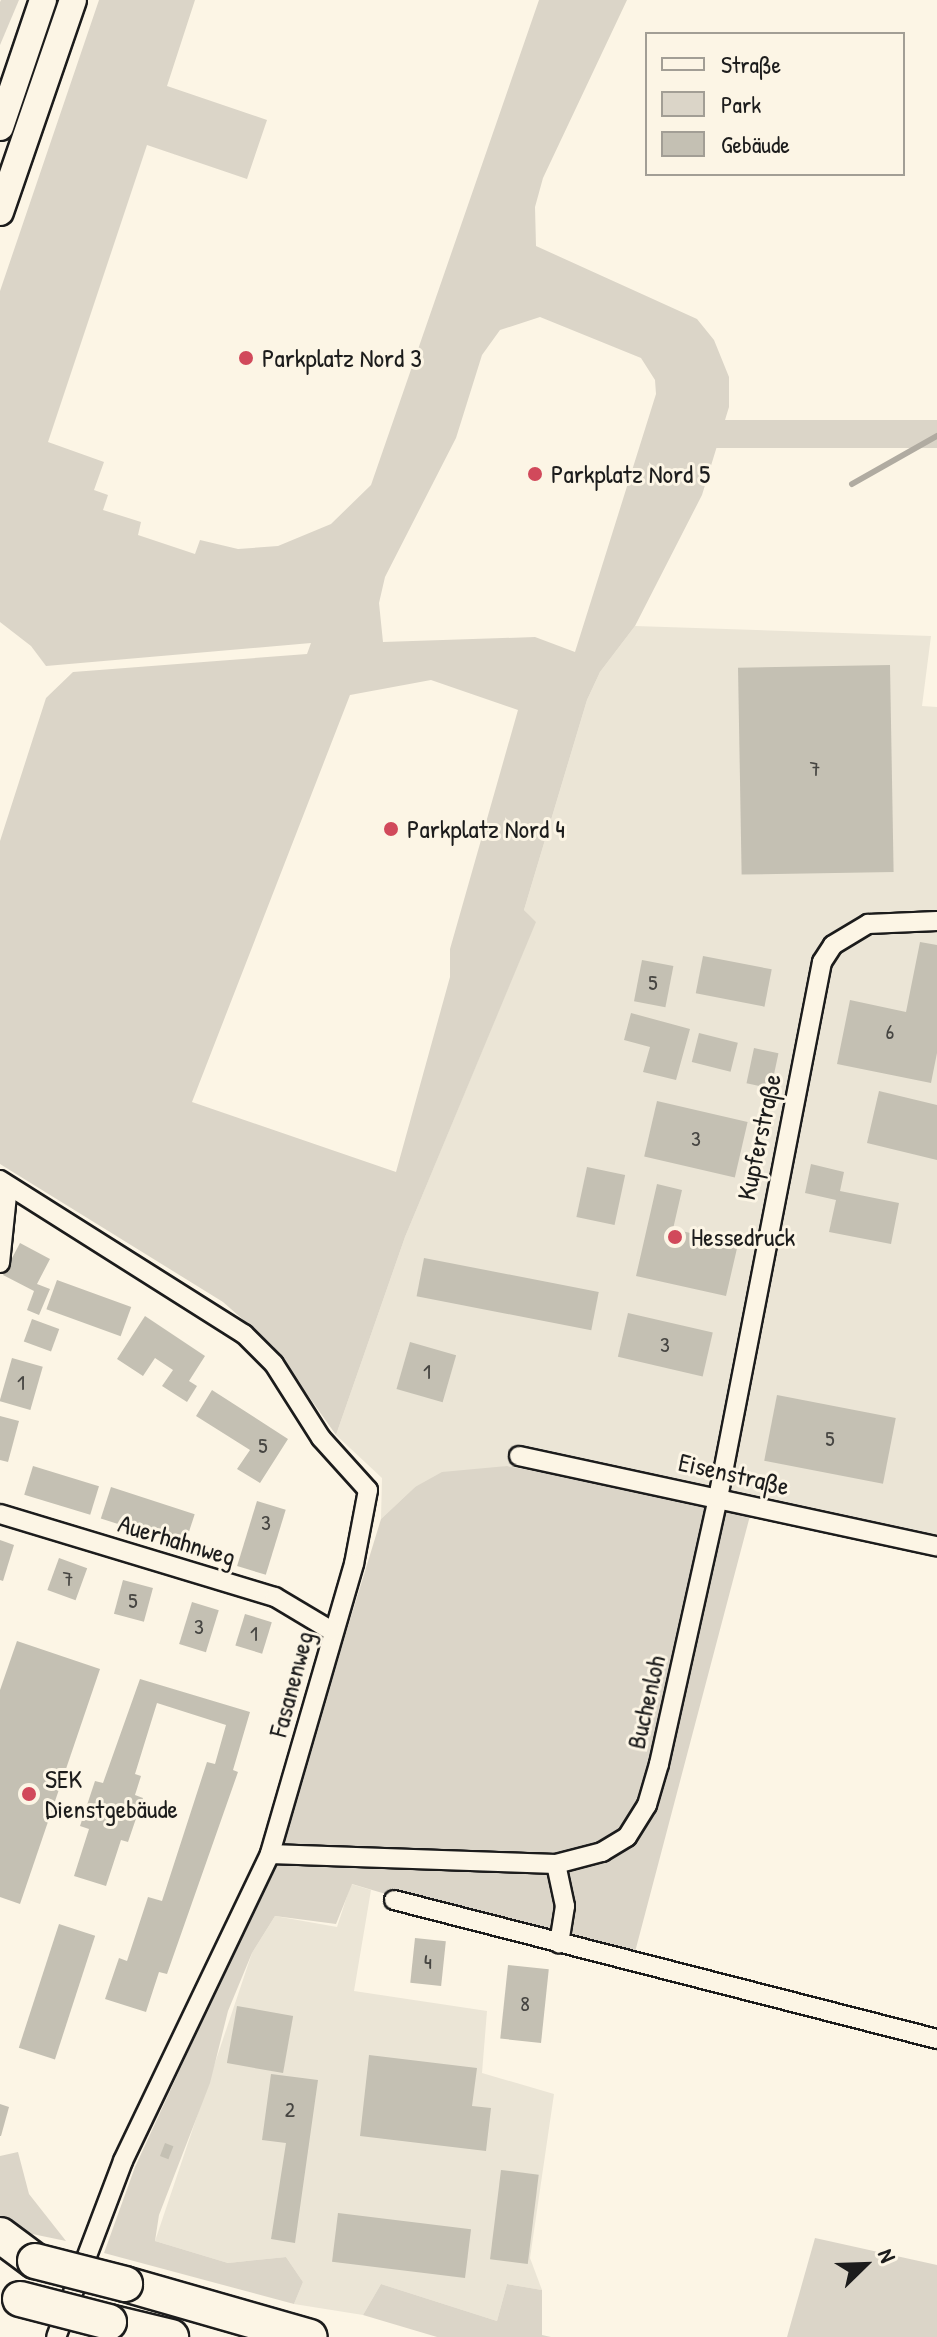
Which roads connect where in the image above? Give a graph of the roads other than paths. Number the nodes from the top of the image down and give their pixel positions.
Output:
1 (43, 0) edge
2 (73, 0) edge
3 (0, 127) edge
4 (0, 212) edge
5 (937, 921) edge
6 (4, 1183) edge
7 (0, 1263) edge
8 (519, 1456) dead end
9 (718, 1498) junction
10 (0, 1514) edge
11 (937, 1546) edge
12 (332, 1631) junction
13 (270, 1854) junction
14 (556, 1864) junction
15 (394, 1900) dead end
16 (559, 1944) junction
17 (937, 2039) edge
18 (0, 2235) edge
19 (0, 2252) edge
20 (35, 2261) junction
21 (10, 2296) edge
22 (56, 2337) edge
23 (171, 2337) edge
24 (310, 2337) edge

1 - 3 main road
2 - 4 main road
5 - 9 street, Kupferstraße
6 - 7 street
6 - 12 street, Fasanenweg
8 - 9 street, Eisenstraße
9 - 11 street, Eisenstraße
9 - 14 street, Buchenloh
10 - 12 street, Auerhahnweg
12 - 13 street, Fasanenweg
13 - 14 street, Buchenloh
13 - 22 street, Fasanenweg
14 - 16 street
15 - 16 street
16 - 17 street
18 - 20 highway
19 - 20 highway
20 - 24 highway, bridge
21 - 23 highway, bridge

